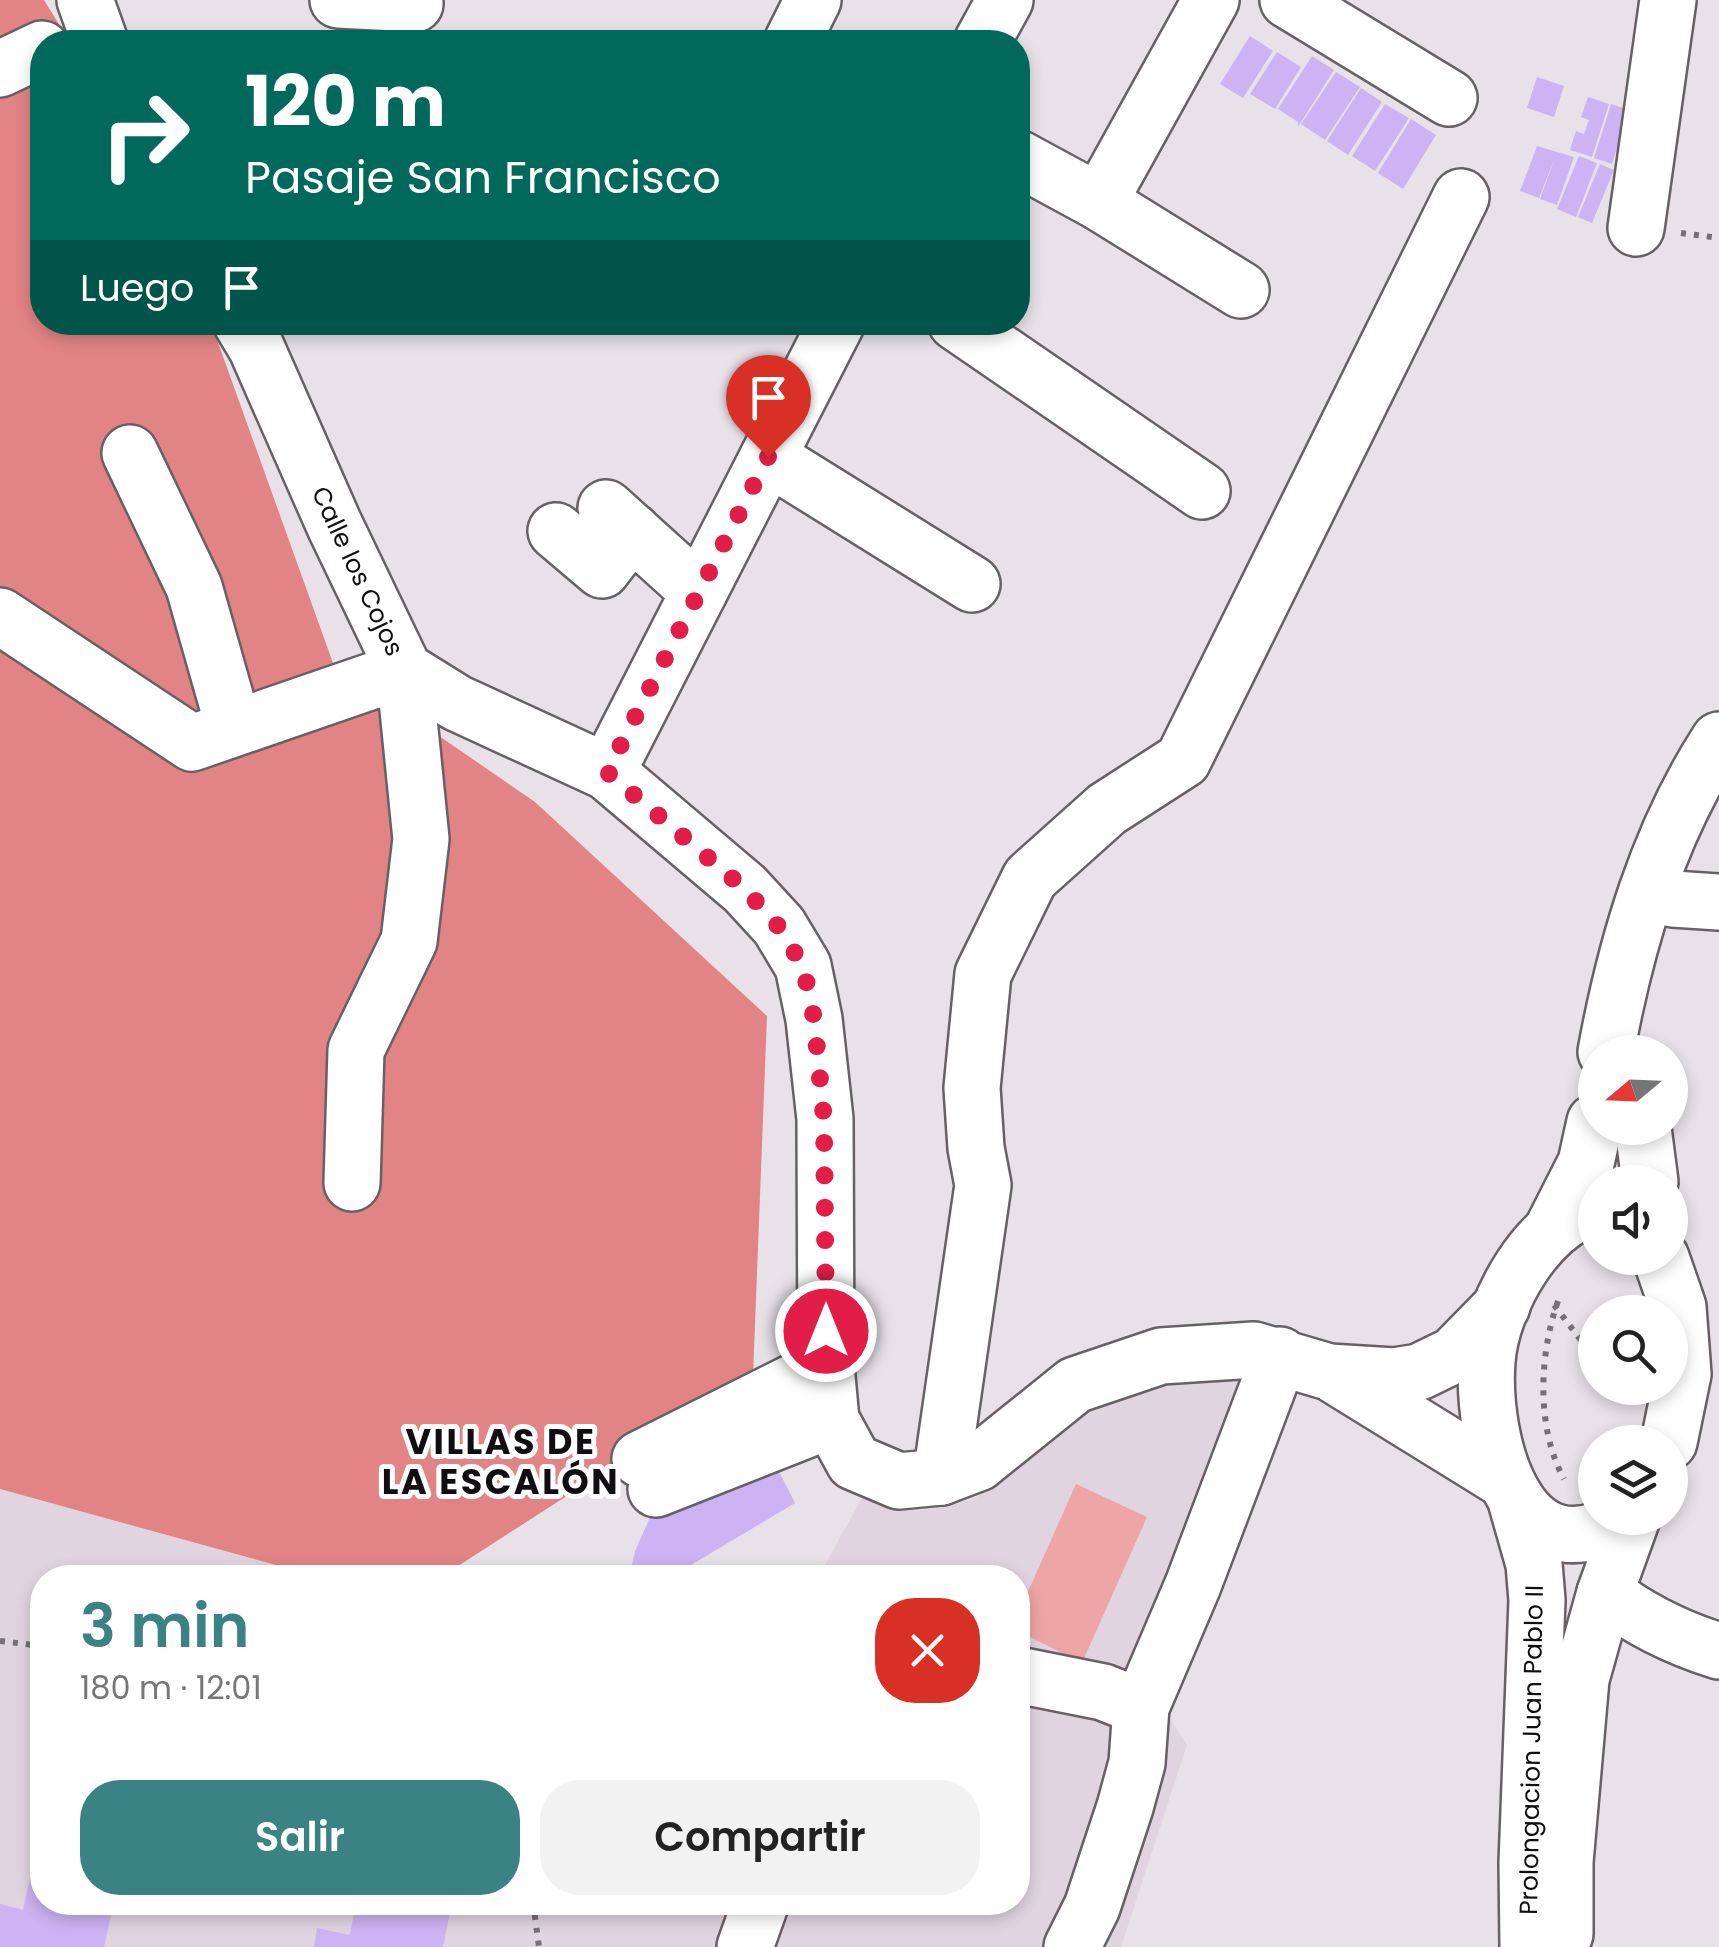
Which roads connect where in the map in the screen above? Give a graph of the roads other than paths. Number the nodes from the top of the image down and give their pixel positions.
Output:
1 (338, 0) edge
2 (1006, 0) edge
3 (1212, 0) edge
4 (1288, 0) edge
5 (1668, 0) edge
6 (415, 4) dead end
7 (989, 30) edge
8 (30, 55) edge
9 (0, 69) edge
10 (1449, 98) dead end
11 (1030, 165) edge
12 (1460, 196) dead end
13 (1099, 202) junction
14 (1636, 228) dead end
15 (1242, 290) dead end
16 (249, 335) edge
17 (829, 335) edge
18 (975, 335) edge
19 (130, 452) dead end
20 (768, 457) junction
21 (1202, 491) dead end
22 (556, 531) dead end
23 (972, 584) dead end
24 (700, 592) junction
25 (0, 616) edge
26 (404, 670) junction
27 (234, 728) junction
28 (1719, 740) edge
29 (607, 772) junction
30 (1719, 801) edge
31 (1696, 901) edge
32 (1610, 1035) edge
33 (1646, 1035) edge
34 (1590, 1145) edge
35 (352, 1183) dead end
36 (1574, 1218) edge
37 (1667, 1275) edge
38 (1533, 1297) junction
39 (1288, 1359) junction
40 (826, 1366) junction
41 (831, 1420) junction
42 (1673, 1425) edge
43 (942, 1478) junction
44 (1511, 1489) junction
45 (1580, 1535) edge
46 (1626, 1535) edge
47 (1605, 1593) junction
48 (1719, 1651) edge
49 (1030, 1678) edge
50 (1128, 1702) junction
51 (756, 1915) edge
52 (745, 1947) edge
53 (1072, 1947) edge
54 (1528, 1947) edge
55 (1565, 1947) edge

1 - 6 street
2 - 7 street
3 - 13 street
4 - 10 street
5 - 14 street
8 - 9 street
11 - 13 street
12 - 43 street
13 - 15 street
16 - 26 street, Calle los Cojos
17 - 20 street
18 - 21 street
19 - 27 street
20 - 23 street
20 - 24 street
22 - 24 street
24 - 29 street
25 - 27 street
26 - 27 street
26 - 29 street, Calle los Cojos
26 - 35 street
28 - 32 street
29 - 40 street, Calle los Cojos
30 - 31 street
31 - 33 street
34 - 36 street
36 - 38 street
37 - 42 street
38 - 39 street, Calle los Cojos
38 - 44 street, Prolongacion Juan Pablo II
39 - 43 street, Calle los Cojos
39 - 44 street
39 - 50 street
40 - 41 street, Calle los Cojos
40 - 41 street
41 - 43 street, Calle los Cojos
44 - 45 street
44 - 54 street, Prolongacion Juan Pablo II
46 - 47 street
47 - 48 street
47 - 55 street
49 - 50 street
50 - 53 street
51 - 52 street

